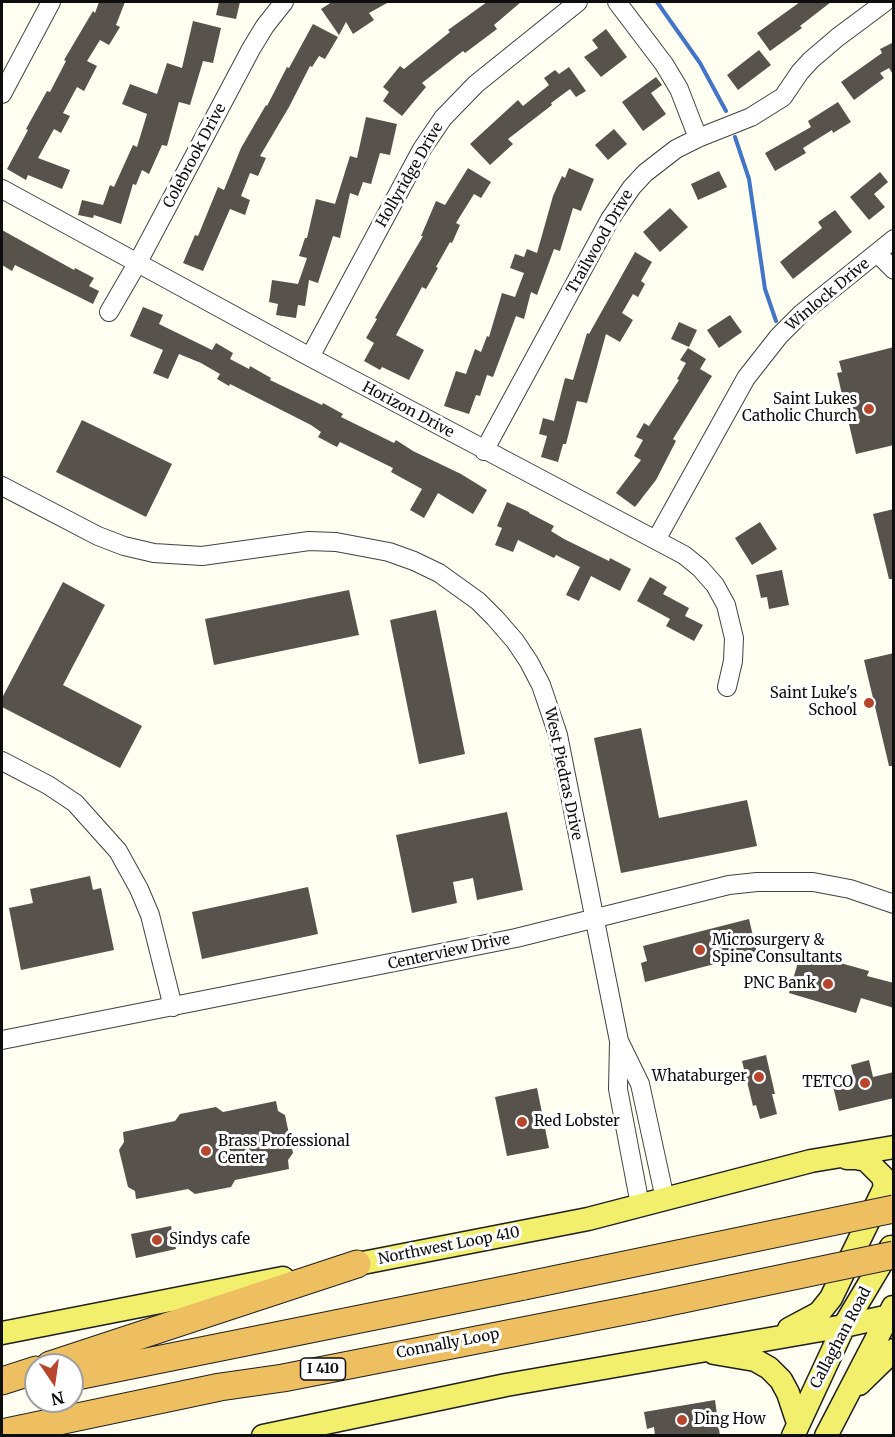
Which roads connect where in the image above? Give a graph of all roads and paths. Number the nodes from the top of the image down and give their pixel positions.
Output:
1 (51, 2) edge
2 (284, 2) edge
3 (578, 2) edge
4 (617, 2) edge
5 (885, 2) edge
6 (2, 94) edge
7 (698, 138) junction
8 (2, 189) edge
9 (894, 238) edge
10 (877, 253) junction
11 (138, 262) junction
12 (894, 270) edge
13 (109, 312) dead end
14 (310, 357) junction
15 (484, 451) junction
16 (2, 486) edge
17 (656, 540) junction
18 (727, 687) dead end
19 (2, 761) edge
20 (894, 904) edge
21 (595, 920) junction
22 (173, 1007) junction
23 (2, 1040) edge
24 (619, 1041) junction
25 (894, 1147) edge
26 (811, 1161) junction
27 (665, 1199) junction
28 (640, 1205) junction
29 (894, 1209) edge
30 (894, 1243) edge
31 (894, 1255) edge
32 (357, 1264) junction
33 (892, 1312) edge
34 (844, 1326) junction
35 (2, 1333) edge
36 (768, 1338) junction
37 (698, 1350) junction
38 (894, 1350) edge
39 (84, 1354) edge
40 (24, 1374) edge
41 (84, 1375) edge
42 (2, 1381) edge
43 (24, 1386) edge
44 (2, 1391) edge
45 (848, 1396) junction
46 (795, 1429) edge
47 (2, 1432) edge
48 (275, 1434) edge
49 (826, 1436) edge

1 - 6 street
2 - 11 street, Colebrook Drive
3 - 14 street, Hollyridge Drive
4 - 7 street
5 - 7 street, Trailwood Drive
7 - 15 street, Trailwood Drive
8 - 11 street, Horizon Drive
9 - 10 street, Winlock Drive
10 - 12 street
10 - 17 street, Winlock Drive
11 - 13 street, Colebrook Drive
11 - 14 street, Horizon Drive
14 - 15 street, Horizon Drive
15 - 17 street, Horizon Drive
16 - 21 street, West Piedras Drive
17 - 18 street, Horizon Drive
19 - 22 street
20 - 21 street, Centerview Drive
21 - 22 street, Centerview Drive
21 - 24 street, West Piedras Drive
22 - 23 street, Centerview Drive
24 - 27 street, West Piedras Drive
24 - 28 street, West Piedras Drive
25 - 26 main road, Northwest Loop 410
26 - 27 main road, Northwest Loop 410
26 - 36 main road
27 - 28 main road, Northwest Loop 410
28 - 32 main road, Northwest Loop 410
29 - 41 highway, bridge
30 - 34 main road, Callaghan Road
31 - 47 highway, Connally Loop / I 410, bridge
32 - 35 main road, Northwest Loop 410
32 - 39 highway
33 - 34 main road
33 - 45 main road, Callaghan Road
34 - 36 main road
34 - 46 main road, Callaghan Road
36 - 37 main road
37 - 46 main road
37 - 48 main road
38 - 45 main road
40 - 42 highway
43 - 44 highway
45 - 49 main road, Callaghan Road

